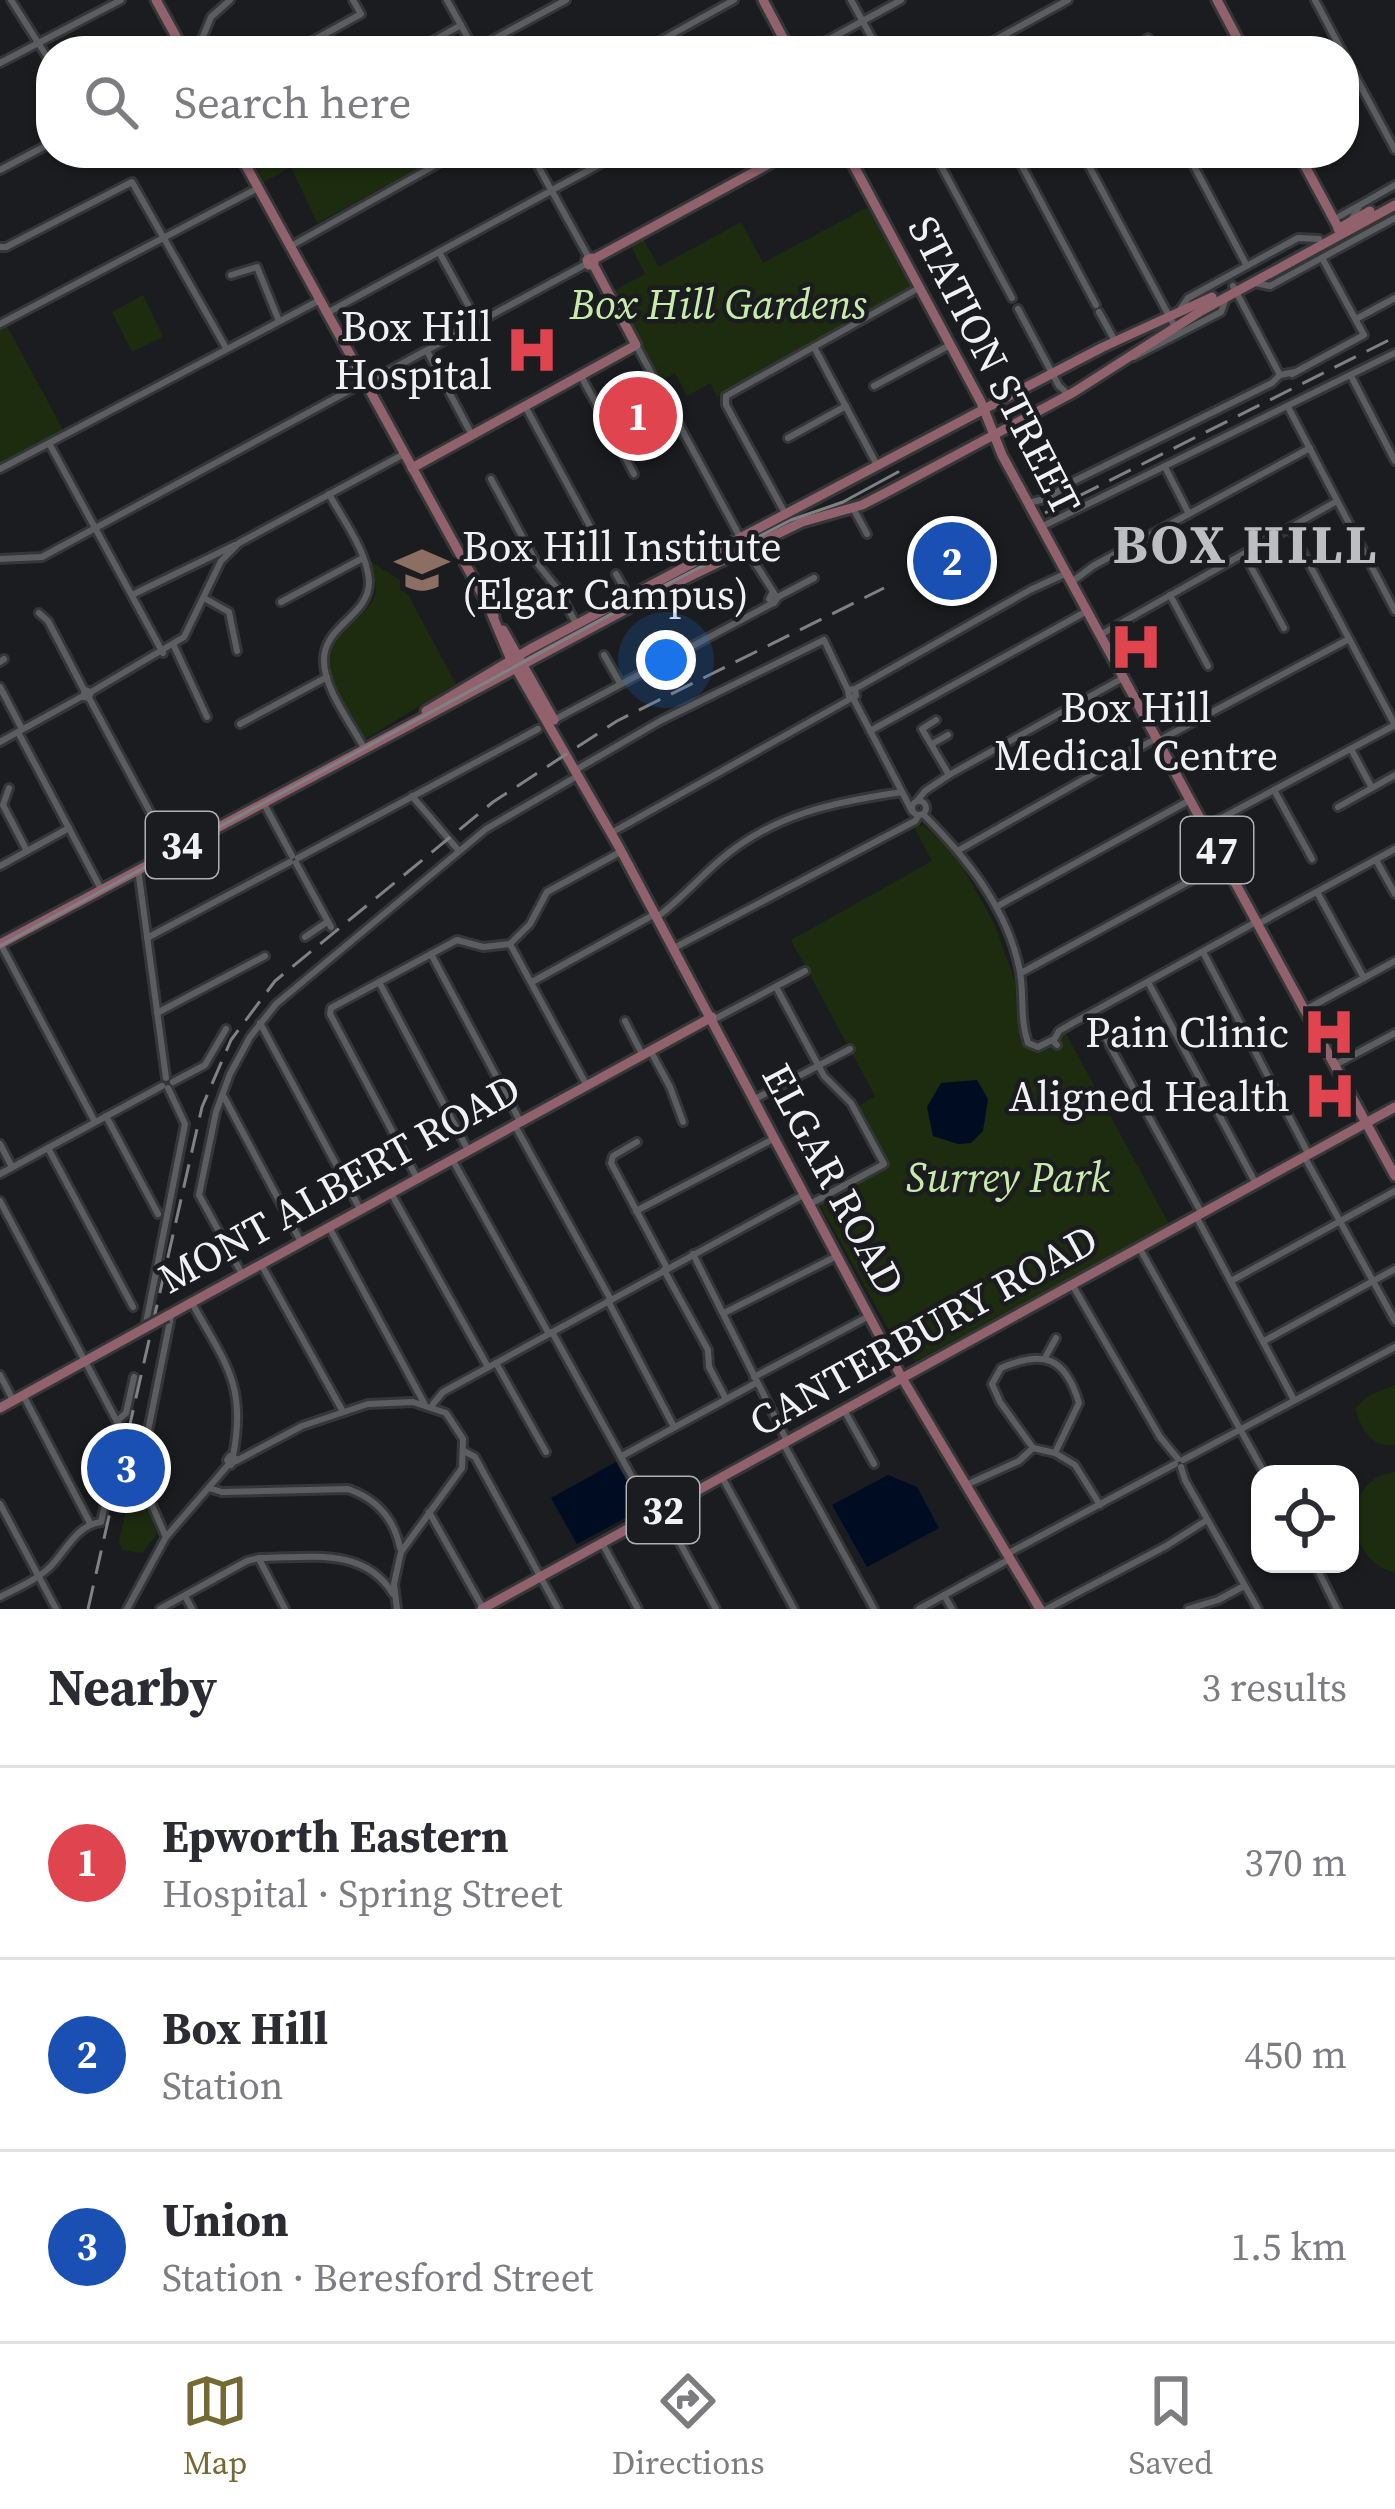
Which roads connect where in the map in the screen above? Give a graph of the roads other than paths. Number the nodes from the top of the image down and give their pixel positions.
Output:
1 (11, 0) edge
2 (121, 0) edge
3 (156, 0) edge
4 (230, 0) edge
5 (353, 0) edge
6 (447, 0) edge
7 (566, 0) edge
8 (734, 0) edge
9 (763, 0) edge
10 (851, 0) edge
11 (902, 0) edge
12 (1068, 0) edge
13 (1217, 0) edge
14 (1315, 0) edge
15 (863, 21) junction
16 (461, 26) junction
17 (52, 36) edge
18 (176, 36) edge
19 (203, 36) edge
20 (321, 36) edge
21 (443, 36) edge
22 (467, 36) edge
23 (500, 36) edge
24 (669, 36) edge
25 (782, 36) edge
26 (836, 36) edge
27 (871, 36) edge
28 (1002, 36) edge
29 (1236, 36) edge
30 (1334, 36) edge
31 (36, 40) edge
32 (36, 44) edge
33 (0, 63) edge
34 (1359, 83) edge
35 (1395, 150) edge
36 (36, 151) edge
37 (248, 168) edge
38 (425, 168) edge
39 (539, 168) edge
40 (594, 168) edge
41 (762, 168) edge
42 (855, 168) edge
43 (942, 168) edge
44 (1023, 168) edge
45 (1090, 168) edge
46 (1195, 168) edge
47 (1307, 168) edge
48 (0, 170) edge
49 (1395, 185) edge
50 (259, 188) junction
51 (552, 191) junction
52 (1395, 201) edge
53 (1395, 218) edge
54 (1342, 225) junction
55 (163, 238) junction
56 (1319, 239) junction
57 (291, 246) junction
58 (0, 247) edge
59 (439, 252) junction
60 (1322, 258) junction
61 (591, 261) junction
62 (1247, 266) junction
63 (231, 275) dead end
64 (1253, 282) junction
65 (919, 288) junction
66 (1232, 291) junction
67 (1012, 298) dead end
68 (1395, 298) edge
69 (320, 300) junction
70 (1018, 309) dead end
71 (327, 313) junction
72 (1356, 319) junction
73 (1174, 320) junction
74 (279, 322) junction
75 (478, 323) junction
76 (0, 324) edge
77 (1148, 327) junction
78 (1115, 341) junction
79 (1161, 341) junction
80 (636, 345) junction
81 (950, 345) junction
82 (814, 347) junction
83 (226, 349) junction
84 (427, 351) junction
85 (1395, 353) edge
86 (1053, 374) junction
87 (380, 376) junction
88 (581, 376) junction
89 (1280, 376) junction
90 (1351, 376) junction
91 (363, 378) junction
92 (874, 386) dead end
93 (371, 394) junction
94 (1069, 394) junction
95 (526, 406) junction
96 (846, 406) junction
97 (1288, 406) junction
98 (983, 410) junction
99 (472, 435) junction
100 (992, 436) junction
101 (788, 438) dead end
102 (49, 444) junction
103 (1310, 448) junction
104 (404, 454) junction
105 (1395, 461) edge
106 (878, 466) junction
107 (1165, 467) junction
108 (412, 468) junction
109 (0, 469) edge
110 (634, 474) dead end
111 (491, 479) dead end
112 (329, 494) junction
113 (1337, 501) junction
114 (1033, 506) junction
115 (853, 508) junction
116 (1189, 514) junction
117 (786, 515) junction
118 (1041, 526) junction
119 (95, 528) junction
120 (1290, 528) junction
121 (867, 534) dead end
122 (238, 543) junction
123 (744, 544) junction
124 (605, 554) dead end
125 (1244, 554) junction
126 (363, 558) junction
127 (0, 559) edge
128 (616, 574) dead end
129 (814, 578) dead end
130 (1069, 578) junction
131 (133, 595) junction
132 (1170, 596) junction
133 (204, 598) junction
134 (628, 598) junction
135 (772, 598) junction
136 (281, 602) dead end
137 (1087, 610) junction
138 (1395, 610) edge
139 (39, 613) dead end
140 (577, 625) junction
141 (1284, 628) dead end
142 (1100, 635) junction
143 (1349, 639) junction
144 (174, 646) junction
145 (530, 649) junction
146 (237, 651) dead end
147 (163, 653) junction
148 (548, 654) junction
149 (604, 655) dead end
150 (514, 660) junction
151 (1208, 666) dead end
152 (327, 677) junction
153 (532, 677) junction
154 (1124, 678) junction
155 (620, 684) junction
156 (0, 687) edge
157 (850, 692) junction
158 (87, 694) junction
159 (207, 718) dead end
160 (936, 720) dead end
161 (412, 721) junction
162 (240, 724) dead end
163 (547, 724) junction
164 (1395, 725) edge
165 (20, 731) junction
166 (870, 731) junction
167 (948, 735) dead end
168 (1157, 740) junction
169 (0, 742) edge
170 (932, 744) junction
171 (364, 748) junction
172 (1350, 748) junction
173 (579, 771) junction
174 (1395, 775) edge
175 (949, 776) junction
176 (9, 788) dead end
177 (1372, 788) junction
178 (1274, 790) junction
179 (903, 794) junction
180 (412, 796) junction
181 (1190, 800) junction
182 (263, 802) junction
183 (918, 802) junction
184 (1338, 807) dead end
185 (917, 814) junction
186 (1205, 827) junction
187 (69, 828) junction
188 (611, 833) junction
189 (1395, 849) edge
190 (959, 850) junction
191 (27, 851) junction
192 (170, 851) junction
193 (459, 851) junction
194 (622, 851) junction
195 (294, 860) junction
196 (1312, 860) dead end
197 (1376, 860) junction
198 (1224, 862) junction
199 (0, 866) edge
200 (138, 869) junction
201 (101, 889) junction
202 (1317, 892) junction
203 (1395, 894) edge
204 (996, 908) junction
205 (656, 916) junction
206 (1257, 923) junction
207 (305, 937) dead end
208 (147, 938) junction
209 (0, 944) edge
210 (510, 944) junction
211 (674, 948) junction
212 (1203, 952) junction
213 (431, 954) junction
214 (265, 956) dead end
215 (1395, 961) edge
216 (805, 971) dead end
217 (1021, 973) junction
218 (1364, 978) junction
219 (379, 982) junction
220 (532, 982) junction
221 (1148, 982) junction
222 (776, 987) junction
223 (1304, 1010) junction
224 (1092, 1012) junction
225 (157, 1013) junction
226 (712, 1019) junction
227 (625, 1021) dead end
228 (260, 1023) junction
229 (226, 1029) dead end
230 (1395, 1033) edge
231 (850, 1049) dead end
232 (646, 1052) junction
233 (819, 1066) junction
234 (1334, 1066) junction
235 (167, 1083) junction
236 (586, 1084) junction
237 (222, 1094) junction
238 (754, 1099) junction
239 (1395, 1107) edge
240 (106, 1116) junction
241 (95, 1122) junction
242 (517, 1122) junction
243 (682, 1122) dead end
244 (1366, 1123) junction
245 (775, 1138) junction
246 (637, 1142) dead end
247 (0, 1144) edge
248 (47, 1148) junction
249 (468, 1150) junction
250 (1307, 1156) junction
251 (452, 1159) junction
252 (12, 1167) junction
253 (0, 1174) edge
254 (1395, 1175) edge
255 (417, 1178) junction
256 (1257, 1185) junction
257 (1395, 1190) edge
258 (392, 1192) junction
259 (807, 1199) junction
260 (0, 1201) edge
261 (360, 1209) junction
262 (636, 1211) junction
263 (158, 1214) dead end
264 (1200, 1217) junction
265 (1340, 1221) junction
266 (329, 1226) junction
267 (301, 1242) junction
268 (1140, 1250) junction
269 (693, 1254) junction
270 (837, 1256) junction
271 (261, 1264) junction
272 (665, 1269) junction
273 (1395, 1269) edge
274 (242, 1274) junction
275 (1231, 1281) junction
276 (1374, 1281) junction
277 (1073, 1286) junction
278 (609, 1300) junction
279 (192, 1302) junction
280 (133, 1307) dead end
281 (724, 1313) junction
282 (169, 1314) junction
283 (869, 1316) junction
284 (1395, 1321) edge
285 (146, 1328) junction
286 (551, 1333) junction
287 (1056, 1338) dead end
288 (1264, 1341) junction
289 (1395, 1346) edge
290 (887, 1350) junction
291 (1045, 1358) junction
292 (86, 1361) junction
293 (492, 1365) junction
294 (920, 1367) junction
295 (0, 1376) edge
296 (134, 1377) dead end
297 (902, 1378) junction
298 (755, 1380) junction
299 (18, 1398) junction
300 (726, 1399) junction
301 (1294, 1400) junction
302 (428, 1404) junction
303 (0, 1408) edge
304 (844, 1410) junction
305 (342, 1411) junction
306 (117, 1421) junction
307 (674, 1427) junction
308 (1239, 1429) junction
309 (785, 1442) junction
310 (1033, 1448) junction
311 (464, 1451) junction
312 (546, 1452) dead end
313 (1055, 1453) junction
314 (622, 1456) junction
315 (233, 1460) junction
316 (1179, 1462) junction
317 (874, 1464) dead end
318 (1260, 1465) edge
319 (722, 1477) junction
320 (966, 1485) junction
321 (209, 1488) junction
322 (0, 1504) edge
323 (1100, 1505) junction
324 (429, 1512) junction
325 (658, 1512) junction
326 (1207, 1520) junction
327 (90, 1523) junction
328 (397, 1533) junction
329 (410, 1536) junction
330 (166, 1537) junction
331 (602, 1543) junction
332 (401, 1552) junction
333 (1009, 1556) junction
334 (260, 1558) junction
335 (1319, 1573) edge
336 (38, 1576) junction
337 (395, 1576) junction
338 (541, 1576) junction
339 (383, 1577) junction
340 (1244, 1586) junction
341 (944, 1595) junction
342 (184, 1596) junction
343 (0, 1597) edge
344 (395, 1597) junction
345 (56, 1609) edge
346 (127, 1609) edge
347 (160, 1609) edge
348 (192, 1609) edge
349 (285, 1609) edge
350 (397, 1609) edge
351 (483, 1609) edge
352 (558, 1609) edge
353 (638, 1609) edge
354 (716, 1609) edge
355 (794, 1609) edge
356 (874, 1609) edge
357 (919, 1609) edge
358 (952, 1609) edge
359 (1043, 1609) edge
360 (1188, 1609) edge
361 (1258, 1609) edge
362 (1337, 1609) edge

1 - 31 street
2 - 17 street
3 - 18 main road
4 - 19 street
5 - 20 street
6 - 16 street
7 - 23 street
8 - 24 street
9 - 25 main road
10 - 15 street
11 - 15 street
12 - 28 street
13 - 29 main road
14 - 30 street
15 - 26 street
15 - 27 street
16 - 21 street
16 - 22 street
32 - 33 street
34 - 35 street
36 - 48 street
37 - 50 main road, ELGAR ROAD
38 - 57 street
39 - 51 street
40 - 51 street
41 - 61 main road
42 - 65 main road, STATION STREET / 47
43 - 67 street
44 - 78 street
45 - 73 street
46 - 62 street
47 - 54 main road
49 - 54 street
50 - 55 street
50 - 57 main road, ELGAR ROAD
51 - 59 street
51 - 61 street
52 - 54 main road, 34
53 - 60 street
54 - 56 main road, 34
54 - 64 main road, 34
55 - 58 street
55 - 76 street
55 - 83 street
56 - 62 street
56 - 66 main road, 34
57 - 69 main road, ELGAR ROAD
59 - 71 street
59 - 75 street
60 - 64 street
60 - 72 street
61 - 75 street
61 - 80 main road
62 - 73 street
63 - 74 street
64 - 66 main road, 34
65 - 81 main road, STATION STREET / 47
65 - 82 street
66 - 73 main road, 34
66 - 79 street
66 - 89 street
68 - 72 street
69 - 71 main road, ELGAR ROAD
69 - 74 street
70 - 86 street
71 - 91 main road, ELGAR ROAD
72 - 89 street
73 - 77 main road, 34
73 - 79 main road, 34
74 - 83 street
75 - 84 street
77 - 78 main road, 34
77 - 79 main road
78 - 86 main road, 34
79 - 94 main road, 34
80 - 88 main road
80 - 123 street
81 - 92 street
81 - 98 main road, STATION STREET / 47
82 - 96 street
82 - 117 street
83 - 102 street
84 - 87 street
84 - 99 street
85 - 90 street
86 - 94 street
86 - 98 main road, 34
87 - 91 street
87 - 93 street
88 - 95 main road
88 - 110 street
89 - 114 street
90 - 97 street
90 - 105 street
91 - 93 main road, ELGAR ROAD
91 - 119 street
93 - 104 main road, ELGAR ROAD
94 - 100 main road, 34
95 - 99 main road
95 - 124 street
96 - 101 street
96 - 106 street
97 - 103 street
97 - 107 street
98 - 100 main road, STATION STREET / 47
98 - 106 main road, 34
99 - 108 main road
100 - 114 main road, STATION STREET / 47
100 - 115 main road, 34
102 - 109 street
102 - 119 street
103 - 113 street
103 - 116 street
104 - 108 main road, ELGAR ROAD
104 - 112 street
106 - 117 main road, 34
107 - 116 street
107 - 118 street
108 - 150 main road, ELGAR ROAD
111 - 140 street
112 - 122 street
112 - 126 street
113 - 120 street
113 - 138 street
114 - 118 main road, STATION STREET / 47
115 - 121 street
115 - 123 main road, 34
116 - 130 street
117 - 123 main road, 34
118 - 130 main road, STATION STREET / 47
119 - 127 street
119 - 131 street
120 - 125 street
120 - 143 street
122 - 131 street
122 - 133 street
123 - 134 main road, 34
123 - 135 street
123 - 148 main road, 34
125 - 132 street
125 - 141 street
126 - 136 street
126 - 152 street
128 - 134 street
129 - 135 street
130 - 137 main road, STATION STREET / 47
130 - 157 street
131 - 147 street
132 - 142 street
132 - 151 street
133 - 144 street
133 - 146 street
134 - 140 main road, 34
135 - 155 street
137 - 142 main road, STATION STREET / 47
137 - 166 street
139 - 158 street
140 - 145 main road, 34
142 - 154 main road, STATION STREET / 47
143 - 164 street
143 - 168 street
144 - 147 street
144 - 159 street
145 - 150 main road
145 - 150 main road, 34
147 - 158 street
148 - 150 main road, 34
148 - 153 main road
149 - 155 street
150 - 153 main road, ELGAR ROAD
150 - 161 main road, 34
150 - 161 main road, 34
150 - 163 main road, ELGAR ROAD
152 - 162 street
152 - 171 street
153 - 163 main road, ELGAR ROAD
154 - 168 main road, STATION STREET / 47
154 - 175 street
155 - 163 street
156 - 165 street
157 - 166 street
157 - 173 street
157 - 188 street
158 - 165 street
158 - 192 street
160 - 170 street
161 - 171 main road, 34
163 - 173 main road, ELGAR ROAD
163 - 180 street
164 - 172 street
165 - 169 street
165 - 187 street
166 - 179 street
167 - 170 street
168 - 181 main road, STATION STREET / 47
168 - 190 street
170 - 175 street
171 - 182 main road, 34
172 - 177 street
172 - 178 street
173 - 188 main road, ELGAR ROAD
173 - 193 street
174 - 177 street
175 - 183 street
176 - 191 street
177 - 184 street
178 - 186 street
178 - 196 street
179 - 183 street
179 - 185 street
179 - 205 street
180 - 193 street
180 - 195 street
181 - 186 main road, STATION STREET / 47
181 - 204 street
182 - 192 main road, 34
182 - 195 street
183 - 185 street
185 - 190 street
185 - 211 street
186 - 198 main road, STATION STREET / 47
187 - 191 street
187 - 201 street
188 - 194 main road, ELGAR ROAD
189 - 197 street
190 - 204 street
191 - 199 street
192 - 200 main road, 34
193 - 228 street
194 - 205 main road, ELGAR ROAD
194 - 210 street
195 - 207 street
195 - 208 street
197 - 202 street
197 - 203 street
198 - 206 main road, STATION STREET / 47
198 - 217 street
200 - 201 main road, 34
200 - 208 street
201 - 209 main road, 34
202 - 206 street
202 - 218 street
204 - 217 street
205 - 211 main road, ELGAR ROAD
205 - 220 street
206 - 212 street
206 - 223 main road, STATION STREET / 47
208 - 225 street
209 - 241 street
210 - 213 street
210 - 220 street
211 - 226 main road, ELGAR ROAD
212 - 221 street
212 - 250 street
213 - 219 street
213 - 242 street
214 - 225 street
215 - 218 street
216 - 222 street, MONT ALBERT ROAD
217 - 224 street
218 - 223 street
219 - 249 street
219 - 255 street
220 - 236 street
221 - 224 street
221 - 256 street
222 - 226 street, MONT ALBERT ROAD
222 - 233 street
223 - 234 main road, STATION STREET / 47
224 - 264 street
225 - 235 street
226 - 232 main road, MONT ALBERT ROAD
226 - 238 main road, ELGAR ROAD
227 - 232 street
228 - 237 street
228 - 261 street
229 - 235 street
230 - 234 street
231 - 233 street
232 - 236 main road, MONT ALBERT ROAD
232 - 243 street
233 - 238 street
233 - 259 street
234 - 244 main road, STATION STREET / 47
235 - 240 street
235 - 285 street
236 - 242 main road, MONT ALBERT ROAD
237 - 267 street
237 - 274 street
238 - 245 main road, ELGAR ROAD
239 - 244 main road, CANTERBURY ROAD / 32
240 - 241 street
240 - 263 street
241 - 248 street
242 - 249 main road, MONT ALBERT ROAD
242 - 278 street
244 - 250 main road, CANTERBURY ROAD / 32
244 - 254 main road, STATION STREET / 47
245 - 259 main road, ELGAR ROAD
245 - 262 street
246 - 262 street
247 - 252 street
248 - 252 street
248 - 280 street
249 - 251 main road, MONT ALBERT ROAD
250 - 256 main road, CANTERBURY ROAD / 32
250 - 265 street
251 - 255 main road, MONT ALBERT ROAD
251 - 286 street
252 - 253 street
255 - 258 main road, MONT ALBERT ROAD
256 - 264 main road, CANTERBURY ROAD / 32
257 - 265 street
258 - 261 main road, MONT ALBERT ROAD
258 - 293 street
259 - 269 street
259 - 270 main road, ELGAR ROAD
260 - 292 street
261 - 266 main road, MONT ALBERT ROAD
262 - 272 street
264 - 268 main road, CANTERBURY ROAD / 32
264 - 275 street
265 - 275 street
265 - 276 street
266 - 267 main road, MONT ALBERT ROAD
266 - 302 street
267 - 271 main road, MONT ALBERT ROAD
268 - 277 main road, CANTERBURY ROAD / 32
268 - 308 street
269 - 272 street
269 - 281 street
270 - 281 street
270 - 283 main road, ELGAR ROAD
271 - 274 main road, MONT ALBERT ROAD
271 - 305 street
272 - 278 street
272 - 300 street
273 - 276 street
274 - 279 main road, MONT ALBERT ROAD
275 - 288 street
276 - 284 street
276 - 288 street
277 - 294 main road, CANTERBURY ROAD / 32
277 - 316 street
278 - 286 street
278 - 307 street
279 - 282 main road, MONT ALBERT ROAD
279 - 315 street
281 - 298 street
282 - 285 main road, MONT ALBERT ROAD, bridge
282 - 330 street
283 - 290 main road, ELGAR ROAD
283 - 298 street
285 - 292 main road, MONT ALBERT ROAD
286 - 293 street
286 - 314 street
287 - 291 street
288 - 301 street
289 - 301 street
290 - 294 main road
290 - 297 main road, ELGAR ROAD
291 - 310 street
291 - 313 street
292 - 299 main road, MONT ALBERT ROAD
292 - 306 street
293 - 302 street
293 - 312 street
294 - 297 main road, CANTERBURY ROAD / 32
295 - 299 street
296 - 306 street
297 - 304 main road, CANTERBURY ROAD / 32
297 - 320 main road, ELGAR ROAD
298 - 300 street
298 - 309 street
299 - 303 main road, MONT ALBERT ROAD
299 - 327 street
300 - 307 street
301 - 308 street
302 - 305 street
302 - 311 street
304 - 309 main road, CANTERBURY ROAD / 32
304 - 317 street
305 - 315 street
306 - 327 street
307 - 314 street
308 - 316 street
308 - 318 street
309 - 319 main road, CANTERBURY ROAD / 32
309 - 356 street
310 - 313 street
310 - 320 street
311 - 324 street
311 - 338 street
313 - 323 street
314 - 325 street
315 - 321 street
316 - 323 street
316 - 326 street
319 - 325 main road, CANTERBURY ROAD / 32
319 - 355 street
320 - 333 main road, ELGAR ROAD
321 - 328 street
321 - 330 street
322 - 336 street
323 - 333 street
324 - 329 street
324 - 351 street
325 - 331 main road, CANTERBURY ROAD / 32
325 - 354 street
326 - 340 street
326 - 359 street
327 - 336 street
328 - 329 street
328 - 332 street
329 - 332 street
330 - 346 street
331 - 338 main road, CANTERBURY ROAD / 32
331 - 353 street
332 - 337 street
333 - 341 street
333 - 359 main road, ELGAR ROAD
334 - 339 street
334 - 342 street
334 - 349 street
335 - 362 street
336 - 343 street
336 - 345 street
337 - 339 street
337 - 344 street
338 - 351 main road, CANTERBURY ROAD / 32
338 - 352 street
339 - 344 street
340 - 360 street
340 - 361 street
341 - 357 street
341 - 358 street
342 - 347 street
342 - 348 street
344 - 350 street

